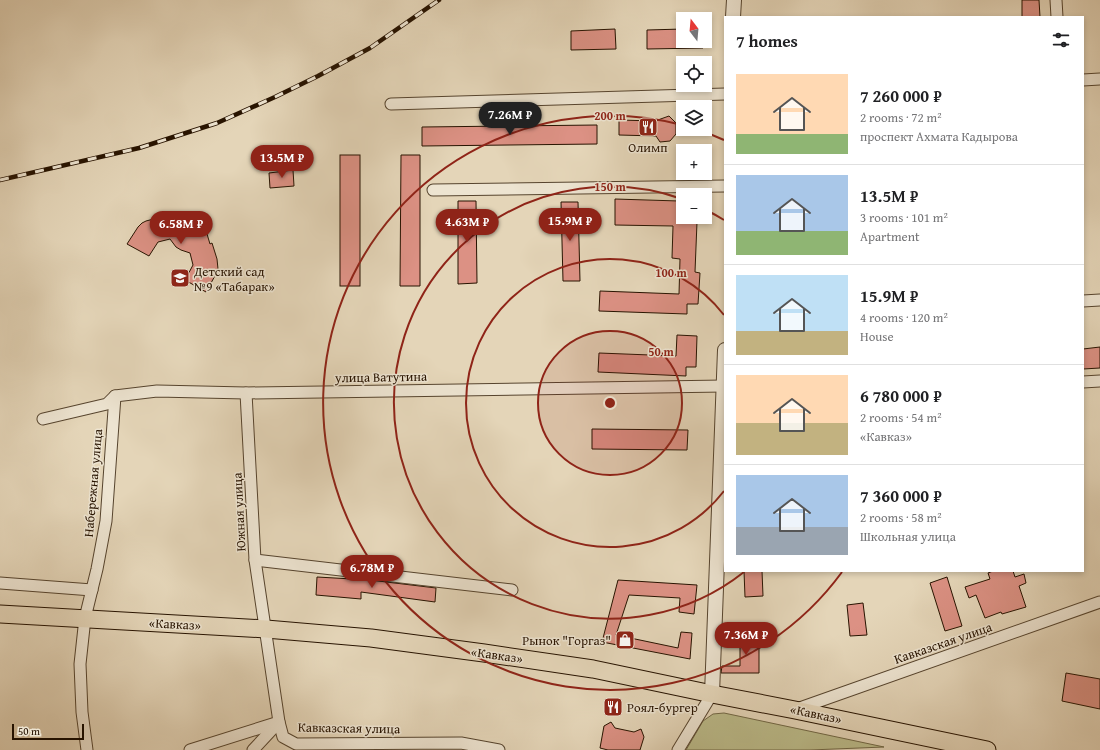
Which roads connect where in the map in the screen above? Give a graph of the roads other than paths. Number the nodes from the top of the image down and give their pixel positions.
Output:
1 (734, 0) edge
2 (1056, 0) edge
3 (733, 16) edge
4 (1057, 16) edge
5 (1100, 79) edge
6 (1084, 80) edge
7 (724, 94) edge
8 (391, 104) dead end
9 (724, 186) edge
10 (433, 190) dead end
11 (1100, 300) edge
12 (1084, 301) edge
13 (1100, 381) edge
14 (1084, 382) edge
15 (724, 386) edge
16 (246, 393) junction
17 (115, 396) junction
18 (724, 402) edge
19 (43, 419) dead end
20 (255, 560) junction
21 (0, 583) edge
22 (92, 590) junction
23 (512, 590) dead end
24 (1100, 602) edge
25 (0, 614) edge
26 (85, 618) junction
27 (266, 629) junction
28 (712, 694) junction
29 (795, 710) junction
30 (279, 722) junction
31 (459, 746) edge
32 (87, 750) edge
33 (190, 750) edge
34 (253, 750) edge
35 (499, 750) edge
36 (678, 750) edge
37 (987, 750) edge

1 - 3 street
2 - 4 street
5 - 6 street
7 - 8 street
9 - 10 street
11 - 12 street
13 - 14 street
15 - 16 street, улица Ватутина
15 - 18 street
16 - 17 street, улица Ватутина
16 - 20 street, Южная улица
17 - 19 street, улица Ватутина
17 - 22 street, Набережная улица
18 - 28 street
20 - 23 street
20 - 27 street, Южная улица
21 - 22 street
22 - 26 street, Набережная улица
24 - 29 street, Кавказская улица
25 - 26 main road, «Кавказ»
26 - 27 main road, «Кавказ»
26 - 32 street, Набережная улица
27 - 28 main road, «Кавказ»
27 - 30 street, Южная улица
28 - 29 main road, «Кавказ»
28 - 36 street
29 - 37 main road, «Кавказ»
30 - 31 street, Кавказская улица
30 - 33 street, Кавказская улица
30 - 34 street
31 - 35 street, Кавказская улица

